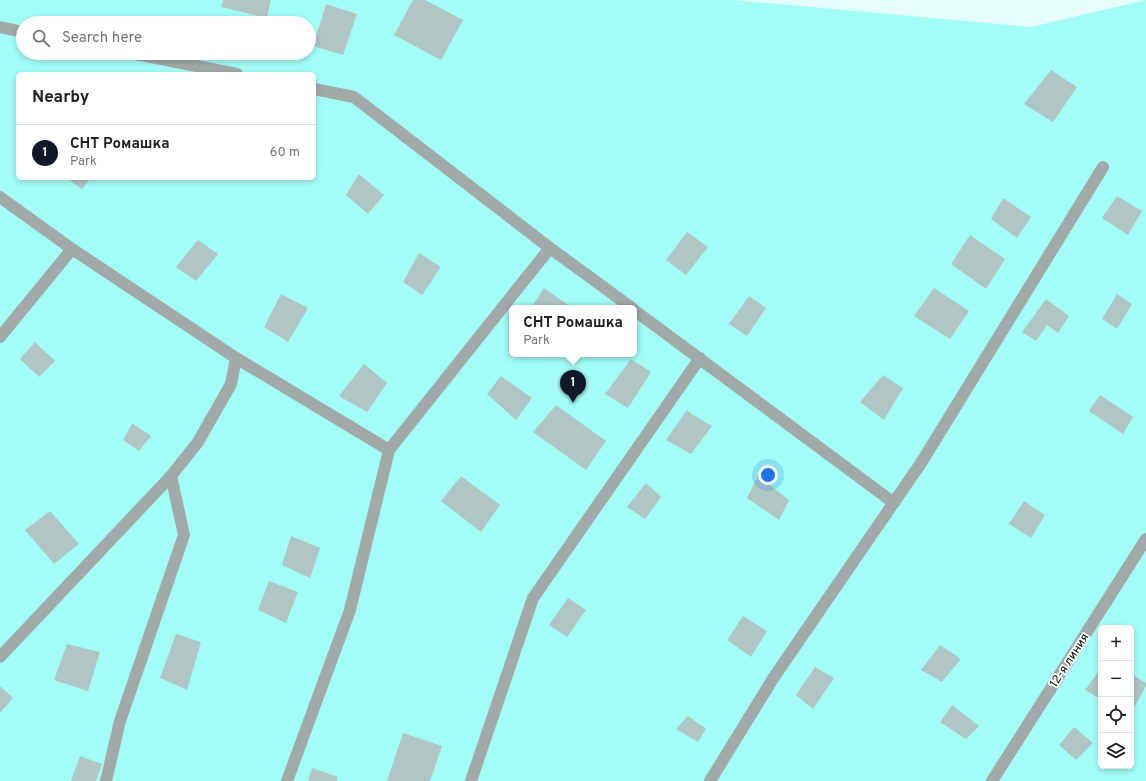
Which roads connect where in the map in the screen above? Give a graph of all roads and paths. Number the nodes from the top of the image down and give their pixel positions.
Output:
1 (0, 27) edge
2 (16, 30) edge
3 (166, 60) edge
4 (227, 72) edge
5 (316, 89) edge
6 (1103, 167) dead end
7 (0, 197) edge
8 (550, 248) junction
9 (72, 249) junction
10 (628, 305) edge
11 (637, 312) edge
12 (0, 338) edge
13 (236, 358) junction
14 (700, 358) junction
15 (389, 450) junction
16 (171, 476) junction
17 (894, 503) junction
18 (1146, 540) edge
19 (0, 657) edge
20 (106, 781) edge
21 (287, 781) edge
22 (471, 781) edge
23 (710, 781) edge
24 (992, 781) edge

1 - 2 street
3 - 4 street
5 - 8 street
6 - 17 street
7 - 9 street
8 - 10 street
8 - 15 street
9 - 12 street
9 - 13 street
11 - 14 street
13 - 15 street
13 - 16 street
14 - 17 street
14 - 22 street
15 - 21 street
16 - 19 street
16 - 20 street
17 - 23 street
18 - 24 street, 12-я линия

